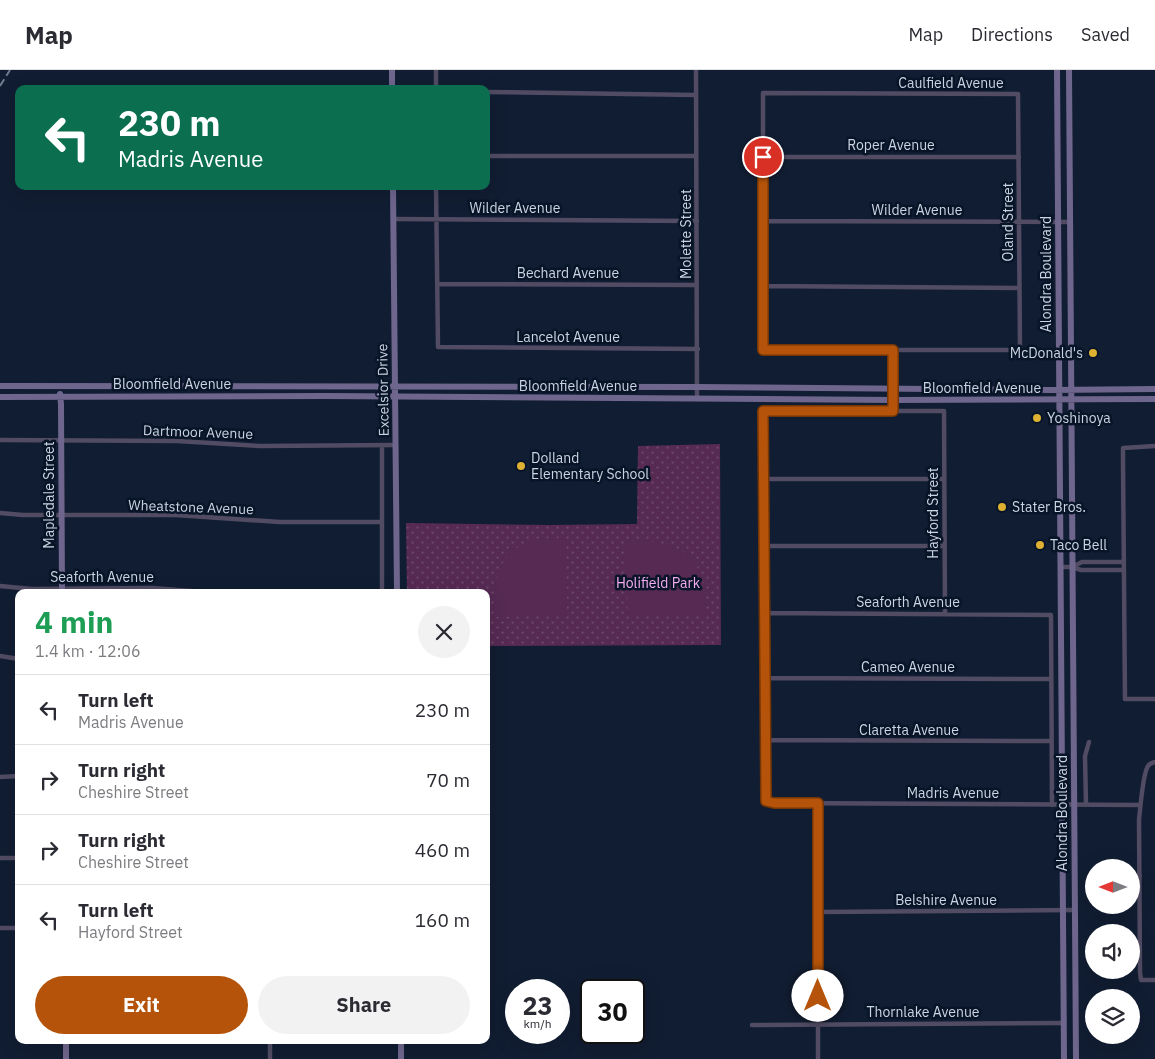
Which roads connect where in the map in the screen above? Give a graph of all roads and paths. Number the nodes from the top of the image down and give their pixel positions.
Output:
1 (392, 70) edge
2 (436, 70) edge
3 (696, 70) edge
4 (1057, 70) edge
5 (1069, 70) edge
6 (392, 85) edge
7 (436, 85) edge
8 (490, 92) edge
9 (1018, 94) joint
10 (696, 95) junction
11 (490, 156) edge
12 (696, 156) junction
13 (763, 157) junction
14 (1019, 157) junction
15 (393, 190) edge
16 (436, 190) edge
17 (393, 219) junction
18 (436, 219) junction
19 (697, 221) junction
20 (763, 221) junction
21 (1019, 222) junction
22 (1058, 222) junction
23 (1070, 222) junction
24 (439, 284) junction
25 (697, 285) junction
26 (763, 286) junction
27 (1019, 288) junction
28 (698, 349) junction
29 (893, 350) junction
30 (0, 386) edge
31 (98, 386) junction
32 (54, 387) junction
33 (71, 387) junction
34 (697, 387) junction
35 (395, 388) junction
36 (893, 389) junction
37 (982, 389) junction
38 (1155, 389) edge
39 (1060, 390) junction
40 (1071, 390) junction
41 (0, 397) edge
42 (61, 397) junction
43 (90, 397) junction
44 (105, 397) junction
45 (396, 398) junction
46 (697, 399) junction
47 (1155, 399) edge
48 (893, 400) junction
49 (982, 400) junction
50 (1060, 400) junction
51 (1071, 400) junction
52 (893, 411) junction
53 (0, 440) edge
54 (62, 441) junction
55 (382, 445) junction
56 (396, 445) junction
57 (1155, 446) edge
58 (764, 479) junction
59 (944, 480) junction
60 (1072, 496) junction
61 (1060, 497) junction
62 (0, 513) edge
63 (62, 515) junction
64 (382, 522) junction
65 (764, 546) junction
66 (945, 546) junction
67 (1124, 566) junction
68 (1061, 567) junction
69 (1072, 567) junction
70 (0, 586) edge
71 (32, 589) edge
72 (62, 589) edge
73 (122, 589) edge
74 (165, 589) edge
75 (382, 589) edge
76 (397, 589) edge
77 (765, 613) junction
78 (945, 614) junction
79 (1051, 614) joint
80 (0, 656) edge
81 (15, 658) edge
82 (766, 678) junction
83 (1051, 679) junction
84 (1155, 699) edge
85 (766, 740) junction
86 (1051, 741) junction
87 (1089, 742) dead end
88 (1155, 762) edge
89 (15, 776) edge
90 (0, 777) edge
91 (818, 803) junction
92 (1052, 805) junction
93 (1062, 805) junction
94 (1074, 805) junction
95 (1086, 805) junction
96 (1140, 805) junction
97 (0, 858) edge
98 (15, 858) edge
99 (1140, 859) edge
100 (1063, 910) junction
101 (1075, 910) junction
102 (818, 912) junction
103 (0, 928) edge
104 (15, 928) edge
105 (1140, 947) edge
106 (1155, 980) edge
107 (1064, 1023) junction
108 (752, 1024) dead end
109 (818, 1024) junction
110 (66, 1044) edge
111 (270, 1044) edge
112 (401, 1044) edge
113 (66, 1059) edge
114 (270, 1059) edge
115 (401, 1059) edge
116 (818, 1059) edge
117 (1064, 1059) edge
118 (1076, 1059) edge

1 - 6 main road
2 - 7 street
3 - 10 street, Molette Street
4 - 22 main road, Alondra Boulevard
5 - 23 main road, Alondra Boulevard
8 - 10 street
9 - 13 street, Caulfield Avenue
9 - 14 street, Oland Street
10 - 12 street, Molette Street
11 - 12 street
12 - 19 street, Molette Street
13 - 14 street, Roper Avenue
13 - 20 street
14 - 21 street, Oland Street
15 - 17 main road, Excelsior Drive
16 - 18 street
17 - 18 street, Wilder Avenue
17 - 35 main road, Excelsior Drive
18 - 19 street, Wilder Avenue
18 - 24 street
19 - 25 street, Molette Street
20 - 21 street, Wilder Avenue
20 - 26 street
21 - 22 street, Wilder Avenue
21 - 27 street, Oland Street
22 - 23 street, Wilder Avenue
22 - 39 main road, Alondra Boulevard
23 - 40 main road, Alondra Boulevard
24 - 25 street, Bechard Avenue
24 - 28 street, Lancelot Avenue
25 - 28 street, Molette Street
26 - 27 street
26 - 29 street
27 - 29 street, Oland Street
28 - 34 street, Molette Street
29 - 36 street
30 - 32 main road, Bloomfield Avenue
31 - 33 main road, Bloomfield Avenue
31 - 35 main road, Bloomfield Avenue
31 - 43 main road
31 - 44 main road
32 - 33 main road, Bloomfield Avenue
32 - 42 main road
33 - 42 main road
34 - 35 main road, Bloomfield Avenue
34 - 36 main road, Bloomfield Avenue
34 - 46 street, Molette Street
35 - 45 main road, Excelsior Drive
36 - 37 main road, Bloomfield Avenue
36 - 48 street
37 - 39 main road, Bloomfield Avenue
37 - 49 main road
38 - 40 main road, Bloomfield Avenue
39 - 40 main road, Bloomfield Avenue
39 - 50 main road, Alondra Boulevard
40 - 51 main road, Alondra Boulevard
41 - 42 main road, Bloomfield Avenue
42 - 43 main road, Bloomfield Avenue
42 - 54 main road, Mapledale Street
43 - 44 main road, Bloomfield Avenue
44 - 45 main road, Bloomfield Avenue
45 - 46 main road, Bloomfield Avenue
45 - 56 main road, Excelsior Drive
46 - 48 main road, Bloomfield Avenue
47 - 51 main road, Bloomfield Avenue
48 - 49 main road, Bloomfield Avenue
48 - 52 street
49 - 50 main road, Bloomfield Avenue
50 - 51 main road, Bloomfield Avenue
50 - 61 main road, Alondra Boulevard
51 - 60 main road, Alondra Boulevard
52 - 58 street
52 - 59 street, Hayford Street
53 - 54 street, Dartmoor Avenue
54 - 55 street, Dartmoor Avenue
54 - 63 main road, Mapledale Street
55 - 56 street, Dartmoor Avenue
55 - 64 street, Excelsior Drive
56 - 76 main road, Excelsior Drive
57 - 67 street
58 - 59 street
58 - 65 street
59 - 66 street, Hayford Street
60 - 61 main road
60 - 69 main road, Alondra Boulevard
61 - 68 main road, Alondra Boulevard
62 - 63 street, Wheatstone Avenue
63 - 64 street, Wheatstone Avenue
63 - 72 main road, Mapledale Street
64 - 75 street, Excelsior Drive
65 - 66 street
65 - 77 street
66 - 78 street, Hayford Street
67 - 69 street
67 - 69 street
67 - 84 street
68 - 69 street
68 - 93 main road, Alondra Boulevard
69 - 94 main road, Alondra Boulevard
70 - 71 street, Seaforth Avenue
73 - 74 street, Seaforth Avenue
77 - 78 street, Seaforth Avenue
77 - 82 street
78 - 79 street, Seaforth Avenue
79 - 83 street, Alondra Boulevard
80 - 81 street
82 - 83 street, Cameo Avenue
82 - 85 street
83 - 86 street, Alondra Boulevard
85 - 86 street, Claretta Avenue
85 - 91 street, Madris Avenue
86 - 92 street, Alondra Boulevard
87 - 95 street, Alondra Boulevard
88 - 96 street
89 - 90 street
91 - 92 street, Madris Avenue
91 - 102 street
92 - 93 street, Madris Avenue
93 - 94 street, Madris Avenue
93 - 100 main road, Alondra Boulevard
94 - 95 street, Madris Avenue
94 - 101 main road, Alondra Boulevard
95 - 96 street, Madris Avenue
96 - 99 street
97 - 98 street
100 - 101 street, Belshire Avenue
100 - 102 street, Belshire Avenue
100 - 107 main road, Alondra Boulevard
101 - 118 main road, Alondra Boulevard
102 - 109 street
103 - 104 street
105 - 106 street
107 - 109 street, Thornlake Avenue
107 - 117 main road, Alondra Boulevard
108 - 109 street, Thornlake Avenue
109 - 116 street
110 - 113 main road
111 - 114 street
112 - 115 main road

